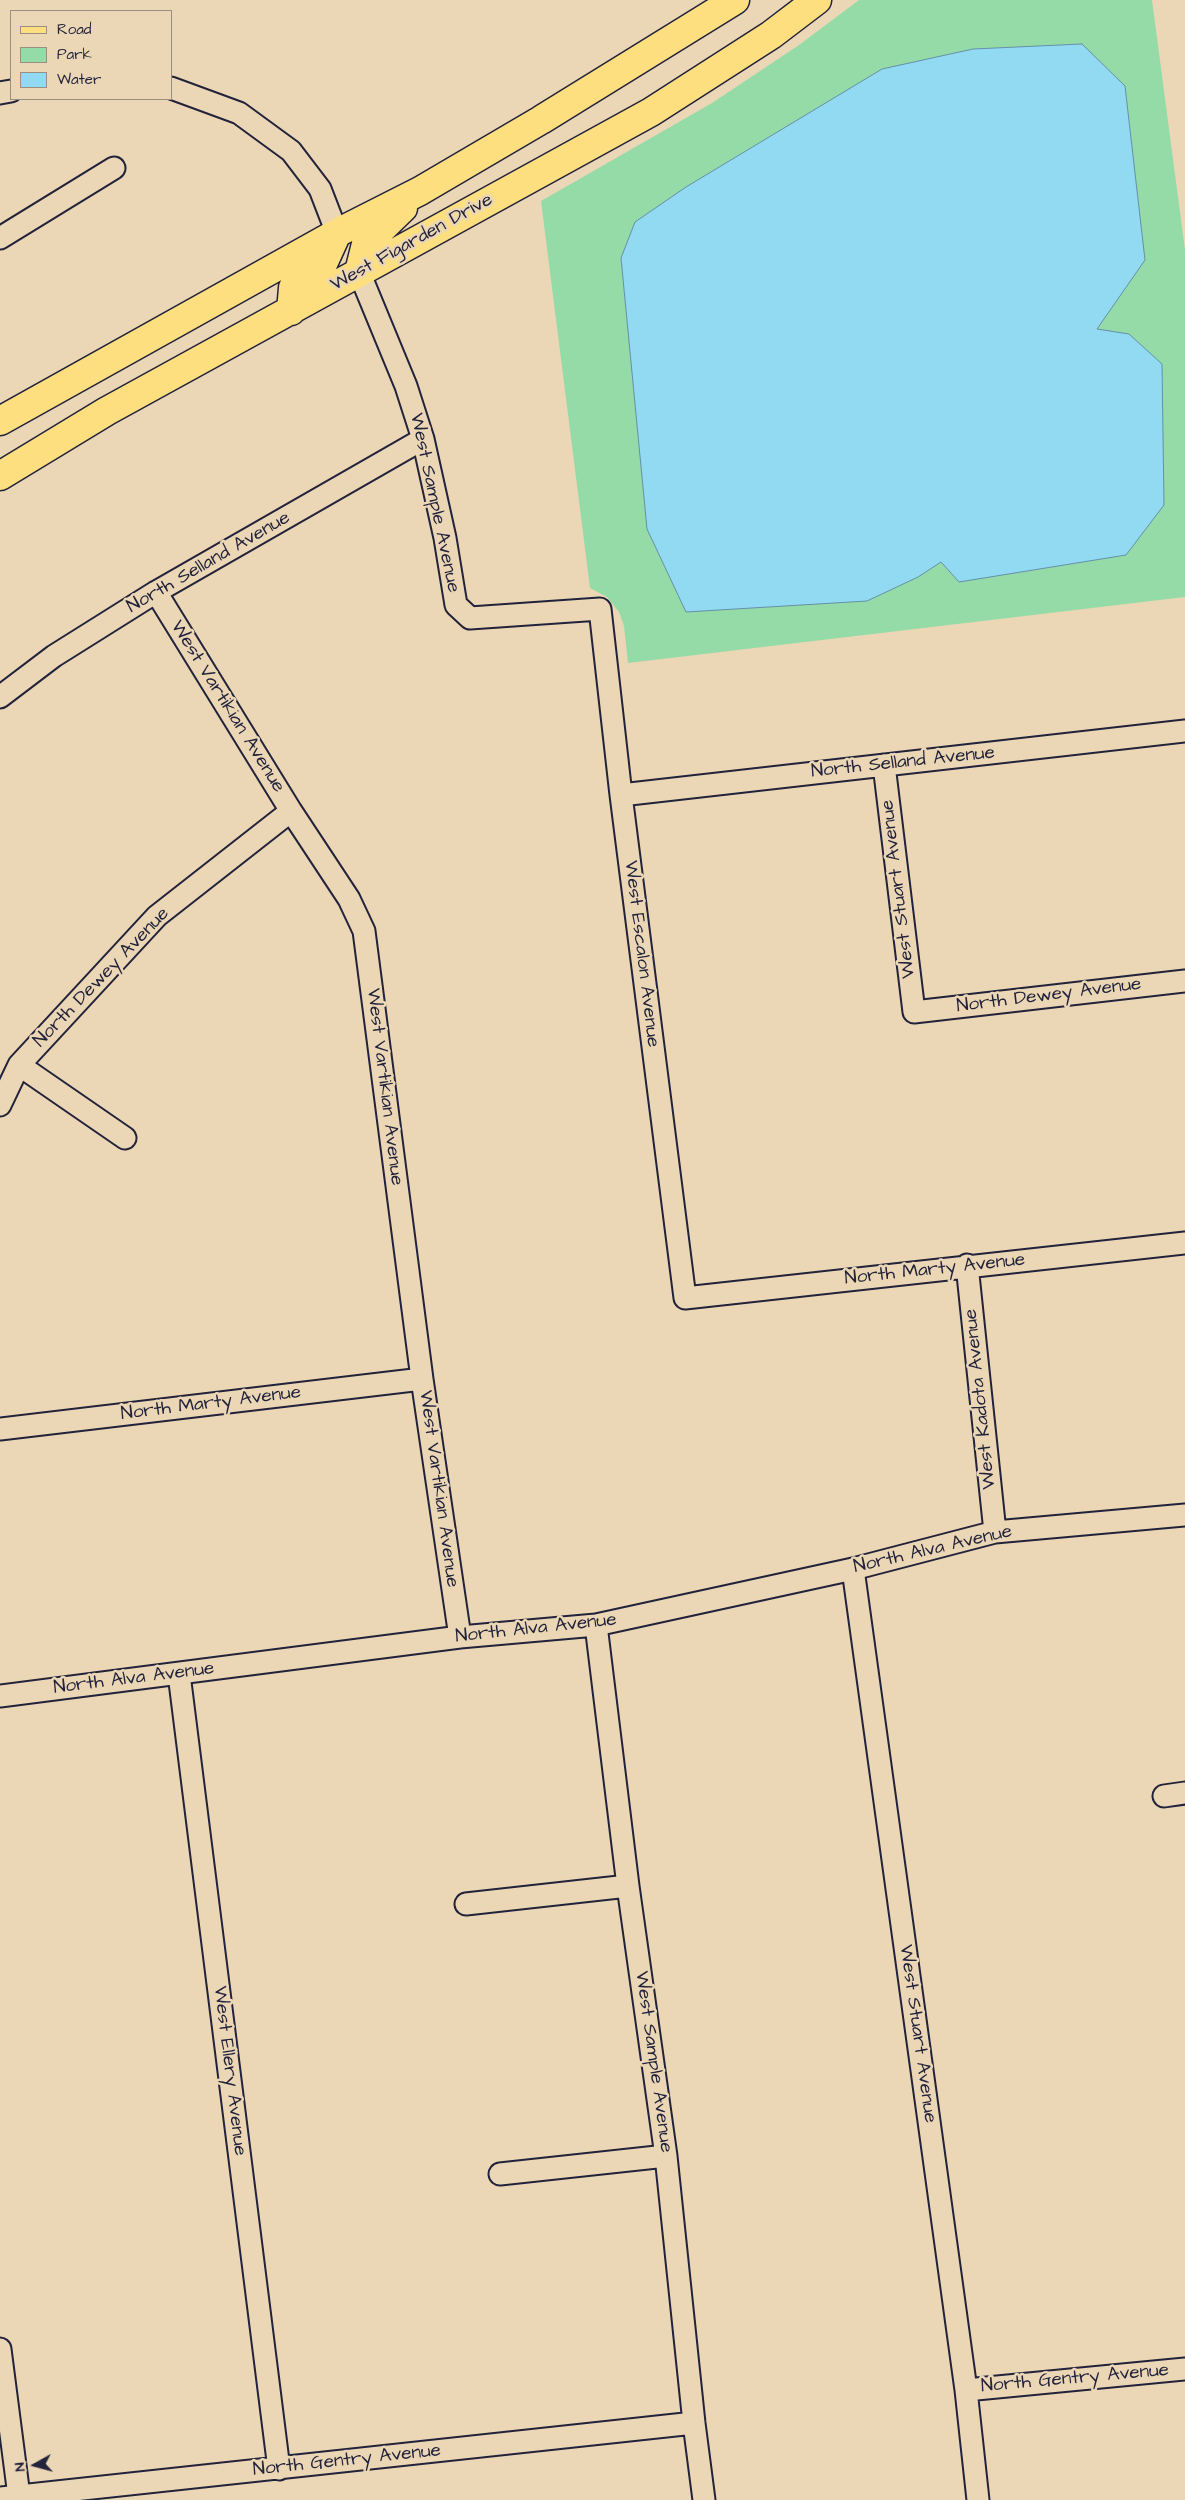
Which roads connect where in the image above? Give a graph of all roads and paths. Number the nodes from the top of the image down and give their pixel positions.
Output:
1 (735, 0) edge
2 (817, 0) edge
3 (172, 88) edge
4 (114, 168) dead end
5 (420, 191) junction
6 (337, 232) junction
7 (0, 238) edge
8 (359, 272) junction
9 (291, 311) junction
10 (0, 421) edge
11 (424, 439) junction
12 (0, 476) edge
13 (156, 592) junction
14 (600, 609) joint
15 (0, 697) edge
16 (1185, 732) edge
17 (884, 766) junction
18 (621, 795) junction
19 (291, 811) junction
20 (1185, 981) edge
21 (914, 1012) joint
22 (19, 1065) junction
23 (0, 1105) edge
24 (125, 1138) dead end
25 (1185, 1244) edge
26 (967, 1266) junction
27 (685, 1298) joint
28 (422, 1379) junction
29 (0, 1429) edge
30 (1185, 1515) edge
31 (995, 1532) junction
32 (853, 1569) junction
33 (596, 1625) junction
34 (460, 1637) junction
35 (179, 1674) junction
36 (0, 1696) edge
37 (1185, 1793) edge
38 (1164, 1796) dead end
39 (628, 1886) junction
40 (466, 1904) dead end
41 (666, 2156) junction
42 (500, 2174) dead end
43 (0, 2349) edge
44 (1185, 2369) edge
45 (966, 2390) junction
46 (694, 2423) junction
47 (280, 2469) junction
48 (10, 2497) edge
49 (704, 2500) edge
50 (978, 2500) edge

1 - 5 main road
2 - 8 main road, West Figarden Drive
3 - 6 street
4 - 7 street
5 - 6 main road
5 - 8 main road
6 - 9 main road
6 - 10 main road
8 - 9 main road, West Figarden Drive
8 - 11 street, West Sample Avenue
9 - 12 main road, West Figarden Drive
11 - 13 street, North Selland Avenue
11 - 14 street, West Sample Avenue
13 - 15 street, North Selland Avenue
13 - 19 street, West Vartikian Avenue
14 - 18 street, West Escalon Avenue
16 - 17 street, North Selland Avenue
17 - 18 street, North Selland Avenue
17 - 21 street, West Stuart Avenue
18 - 27 street, West Escalon Avenue
19 - 22 street, North Dewey Avenue
19 - 28 street, West Vartikian Avenue
20 - 21 street, North Dewey Avenue
22 - 23 street, North Dewey Avenue
22 - 24 street
25 - 26 street, North Marty Avenue
26 - 27 street, North Marty Avenue
26 - 31 street, West Kadota Avenue
28 - 29 street, North Marty Avenue
28 - 34 street, West Vartikian Avenue
30 - 31 street, North Alva Avenue
31 - 32 street, North Alva Avenue
32 - 33 street, North Alva Avenue
32 - 45 street, West Stuart Avenue
33 - 34 street, North Alva Avenue
33 - 39 street, West Sample Avenue
34 - 35 street, North Alva Avenue
35 - 36 street, North Alva Avenue
35 - 47 street, West Ellery Avenue
37 - 38 street
39 - 40 street
39 - 41 street, West Sample Avenue
41 - 42 street
41 - 46 street, West Sample Avenue
43 - 48 street
44 - 45 street, North Gentry Avenue
45 - 50 street, West Stuart Avenue
46 - 47 street, North Gentry Avenue
46 - 49 street, West Sample Avenue
47 - 48 street, North Gentry Avenue

